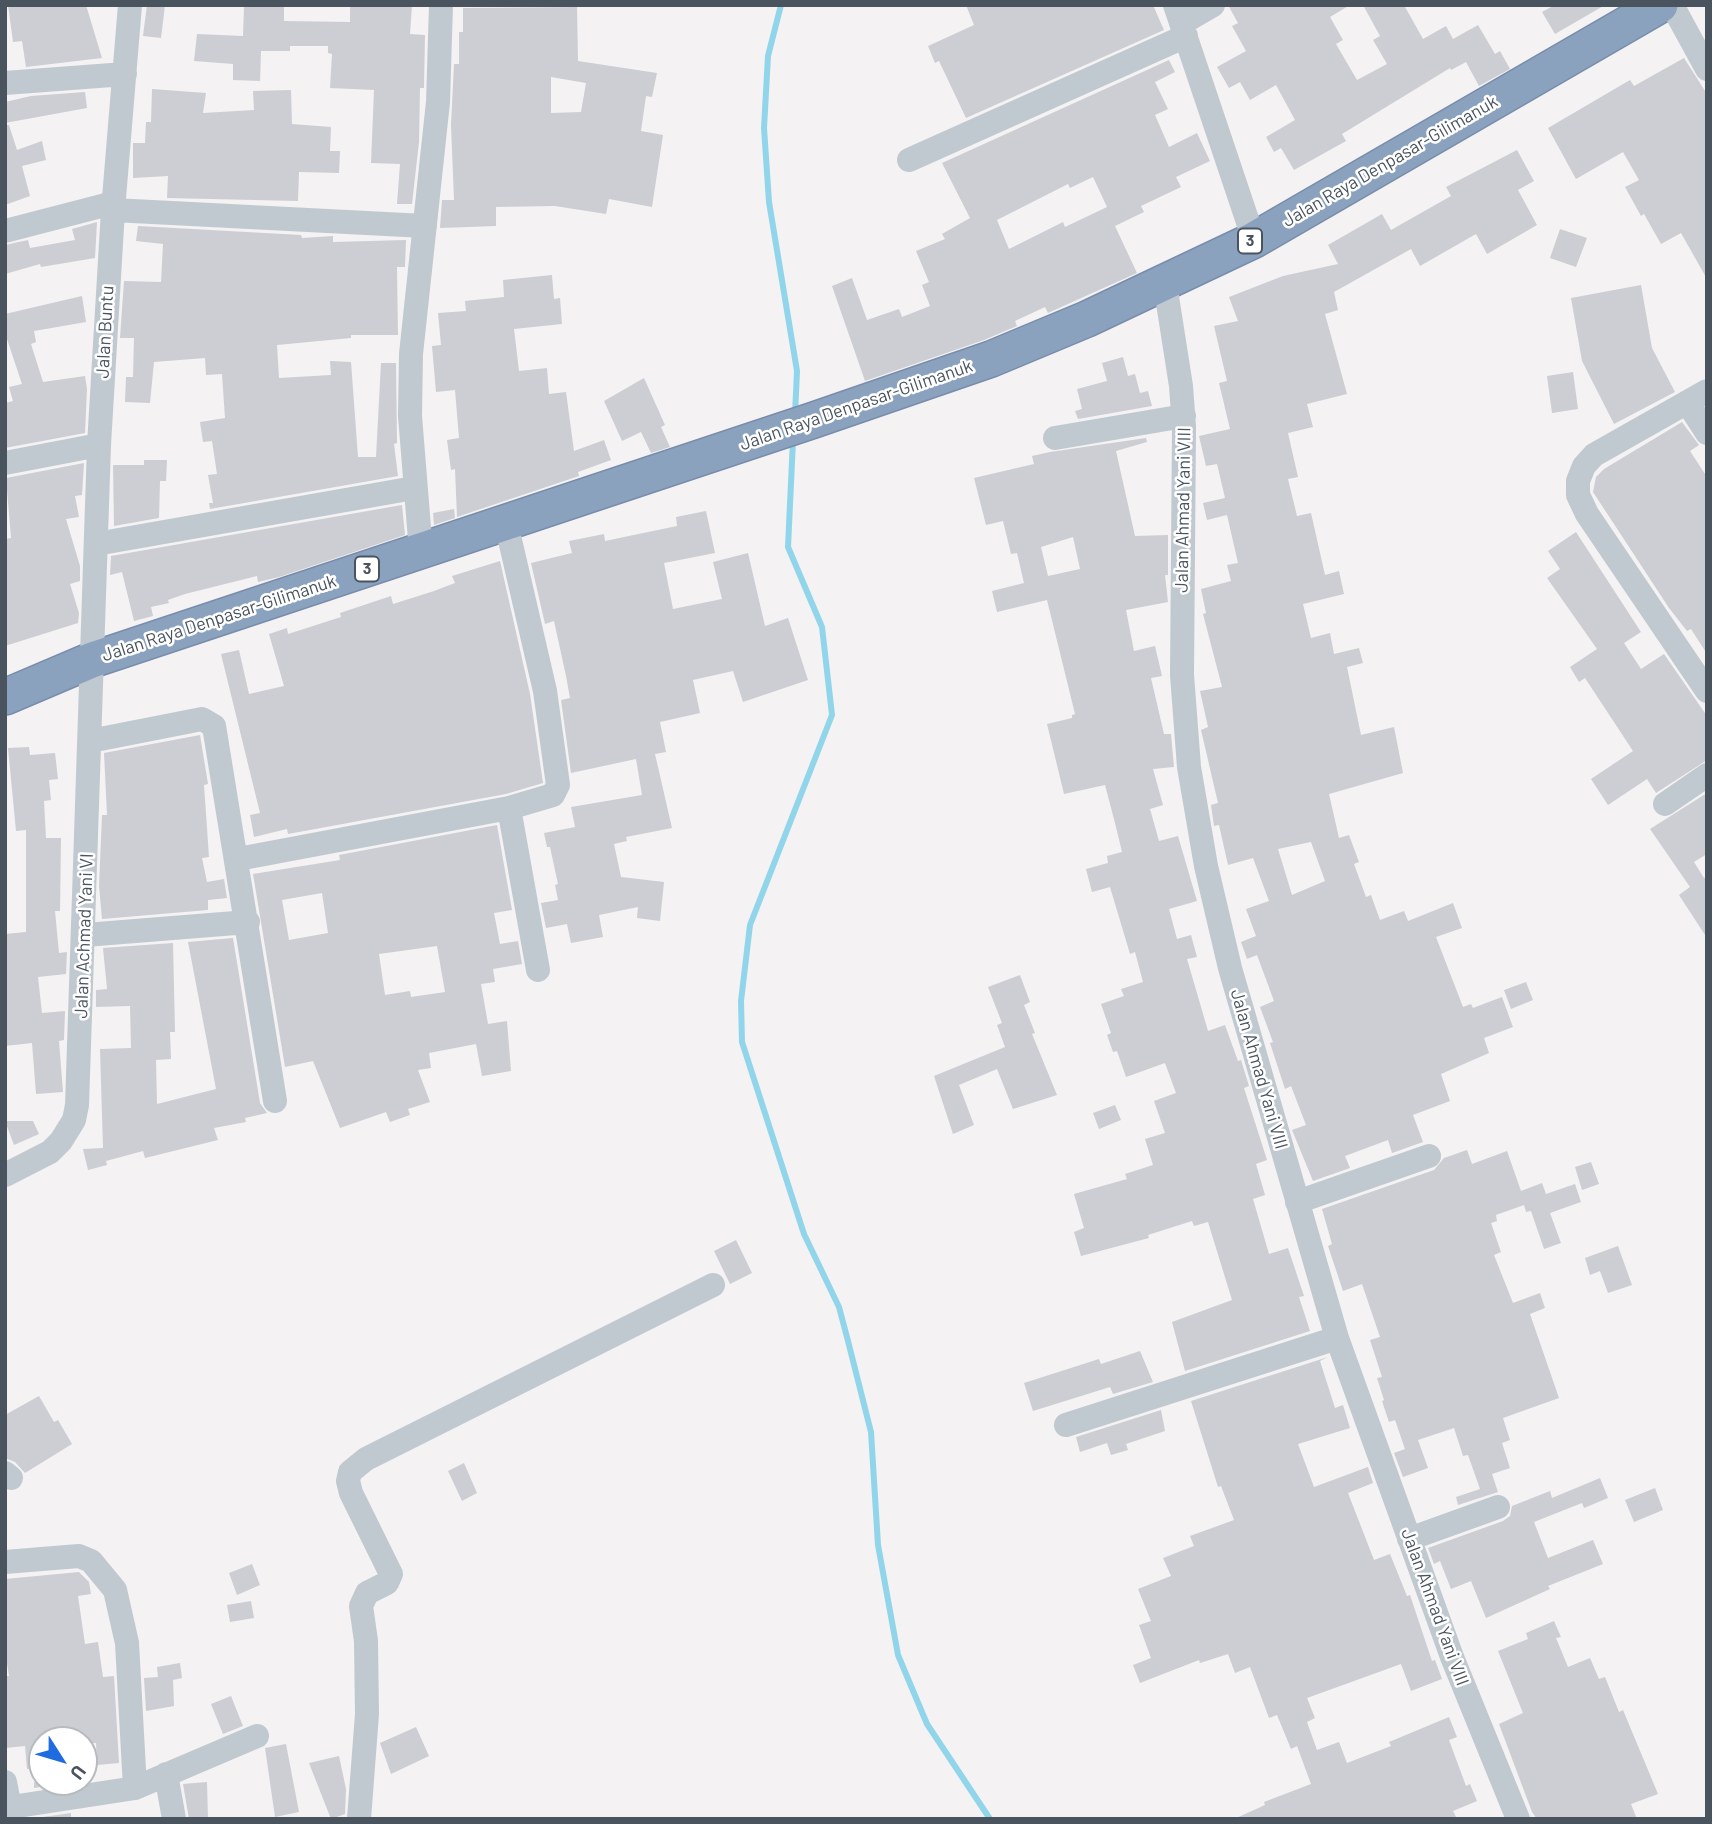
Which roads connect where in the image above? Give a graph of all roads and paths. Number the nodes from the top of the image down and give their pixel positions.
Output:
1 (130, 5) edge
2 (441, 5) edge
3 (1213, 5) edge
4 (1660, 5) edge
5 (1672, 5) edge
6 (1181, 21) edge
7 (1707, 69) edge
8 (125, 74) junction
9 (5, 83) edge
10 (909, 160) dead end
11 (113, 206) junction
12 (425, 226) junction
13 (5, 231) edge
14 (1254, 240) junction
15 (1165, 284) junction
16 (1697, 397) edge
17 (1184, 416) junction
18 (1707, 433) edge
19 (1055, 438) dead end
20 (99, 445) junction
21 (5, 463) edge
22 (414, 488) junction
23 (506, 523) junction
24 (96, 544) junction
25 (421, 552) junction
26 (92, 660) junction
27 (1707, 691) edge
28 (5, 697) edge
29 (90, 741) junction
30 (1707, 775) edge
31 (1665, 804) dead end
32 (509, 808) junction
33 (238, 859) junction
34 (248, 922) junction
35 (85, 935) junction
36 (538, 970) dead end
37 (275, 1101) dead end
38 (1429, 1156) dead end
39 (5, 1175) edge
40 (1297, 1202) junction
41 (713, 1285) dead end
42 (1338, 1338) junction
43 (1066, 1425) dead end
44 (1498, 1507) dead end
45 (1409, 1539) junction
46 (5, 1562) edge
47 (257, 1737) dead end
48 (166, 1774) junction
49 (5, 1782) edge
50 (135, 1788) junction
51 (8, 1808) edge
52 (357, 1818) edge
53 (174, 1819) edge
54 (1518, 1819) edge

1 - 8 street, Jalan Buntu
2 - 12 street
3 - 6 street
4 - 14 highway, Jalan Raya Denpasar-Gilimanuk / 3
5 - 7 street
6 - 10 street
6 - 14 street
8 - 9 street
8 - 11 street, Jalan Buntu
11 - 12 street
11 - 13 street
11 - 20 street, Jalan Buntu
12 - 22 street
14 - 15 highway, Jalan Raya Denpasar-Gilimanuk / 3
15 - 17 street, Jalan Ahmad Yani VIII
15 - 23 highway, Jalan Raya Denpasar-Gilimanuk / 3
16 - 18 street
16 - 27 street
17 - 19 street
17 - 40 street, Jalan Ahmad Yani VIII
20 - 21 street
20 - 24 street, Jalan Buntu
22 - 24 street
22 - 25 street
23 - 25 highway, Jalan Raya Denpasar-Gilimanuk / 3
23 - 32 street
24 - 26 street, Jalan Buntu
25 - 26 highway, Jalan Raya Denpasar-Gilimanuk / 3
26 - 28 highway, Jalan Raya Denpasar-Gilimanuk / 3
26 - 29 street, Jalan Achmad Yani VI
29 - 33 street
29 - 35 street, Jalan Achmad Yani VI
30 - 31 street
32 - 33 street
32 - 36 street
33 - 34 street
34 - 35 street
34 - 37 street
35 - 39 street, Jalan Achmad Yani VI
38 - 40 street
40 - 42 street, Jalan Ahmad Yani VIII
41 - 52 street
42 - 43 street
42 - 45 street, Jalan Ahmad Yani VIII
44 - 45 street
45 - 54 street, Jalan Ahmad Yani VIII
46 - 50 street
47 - 48 street
48 - 50 street
48 - 53 street
49 - 51 street
50 - 51 street

